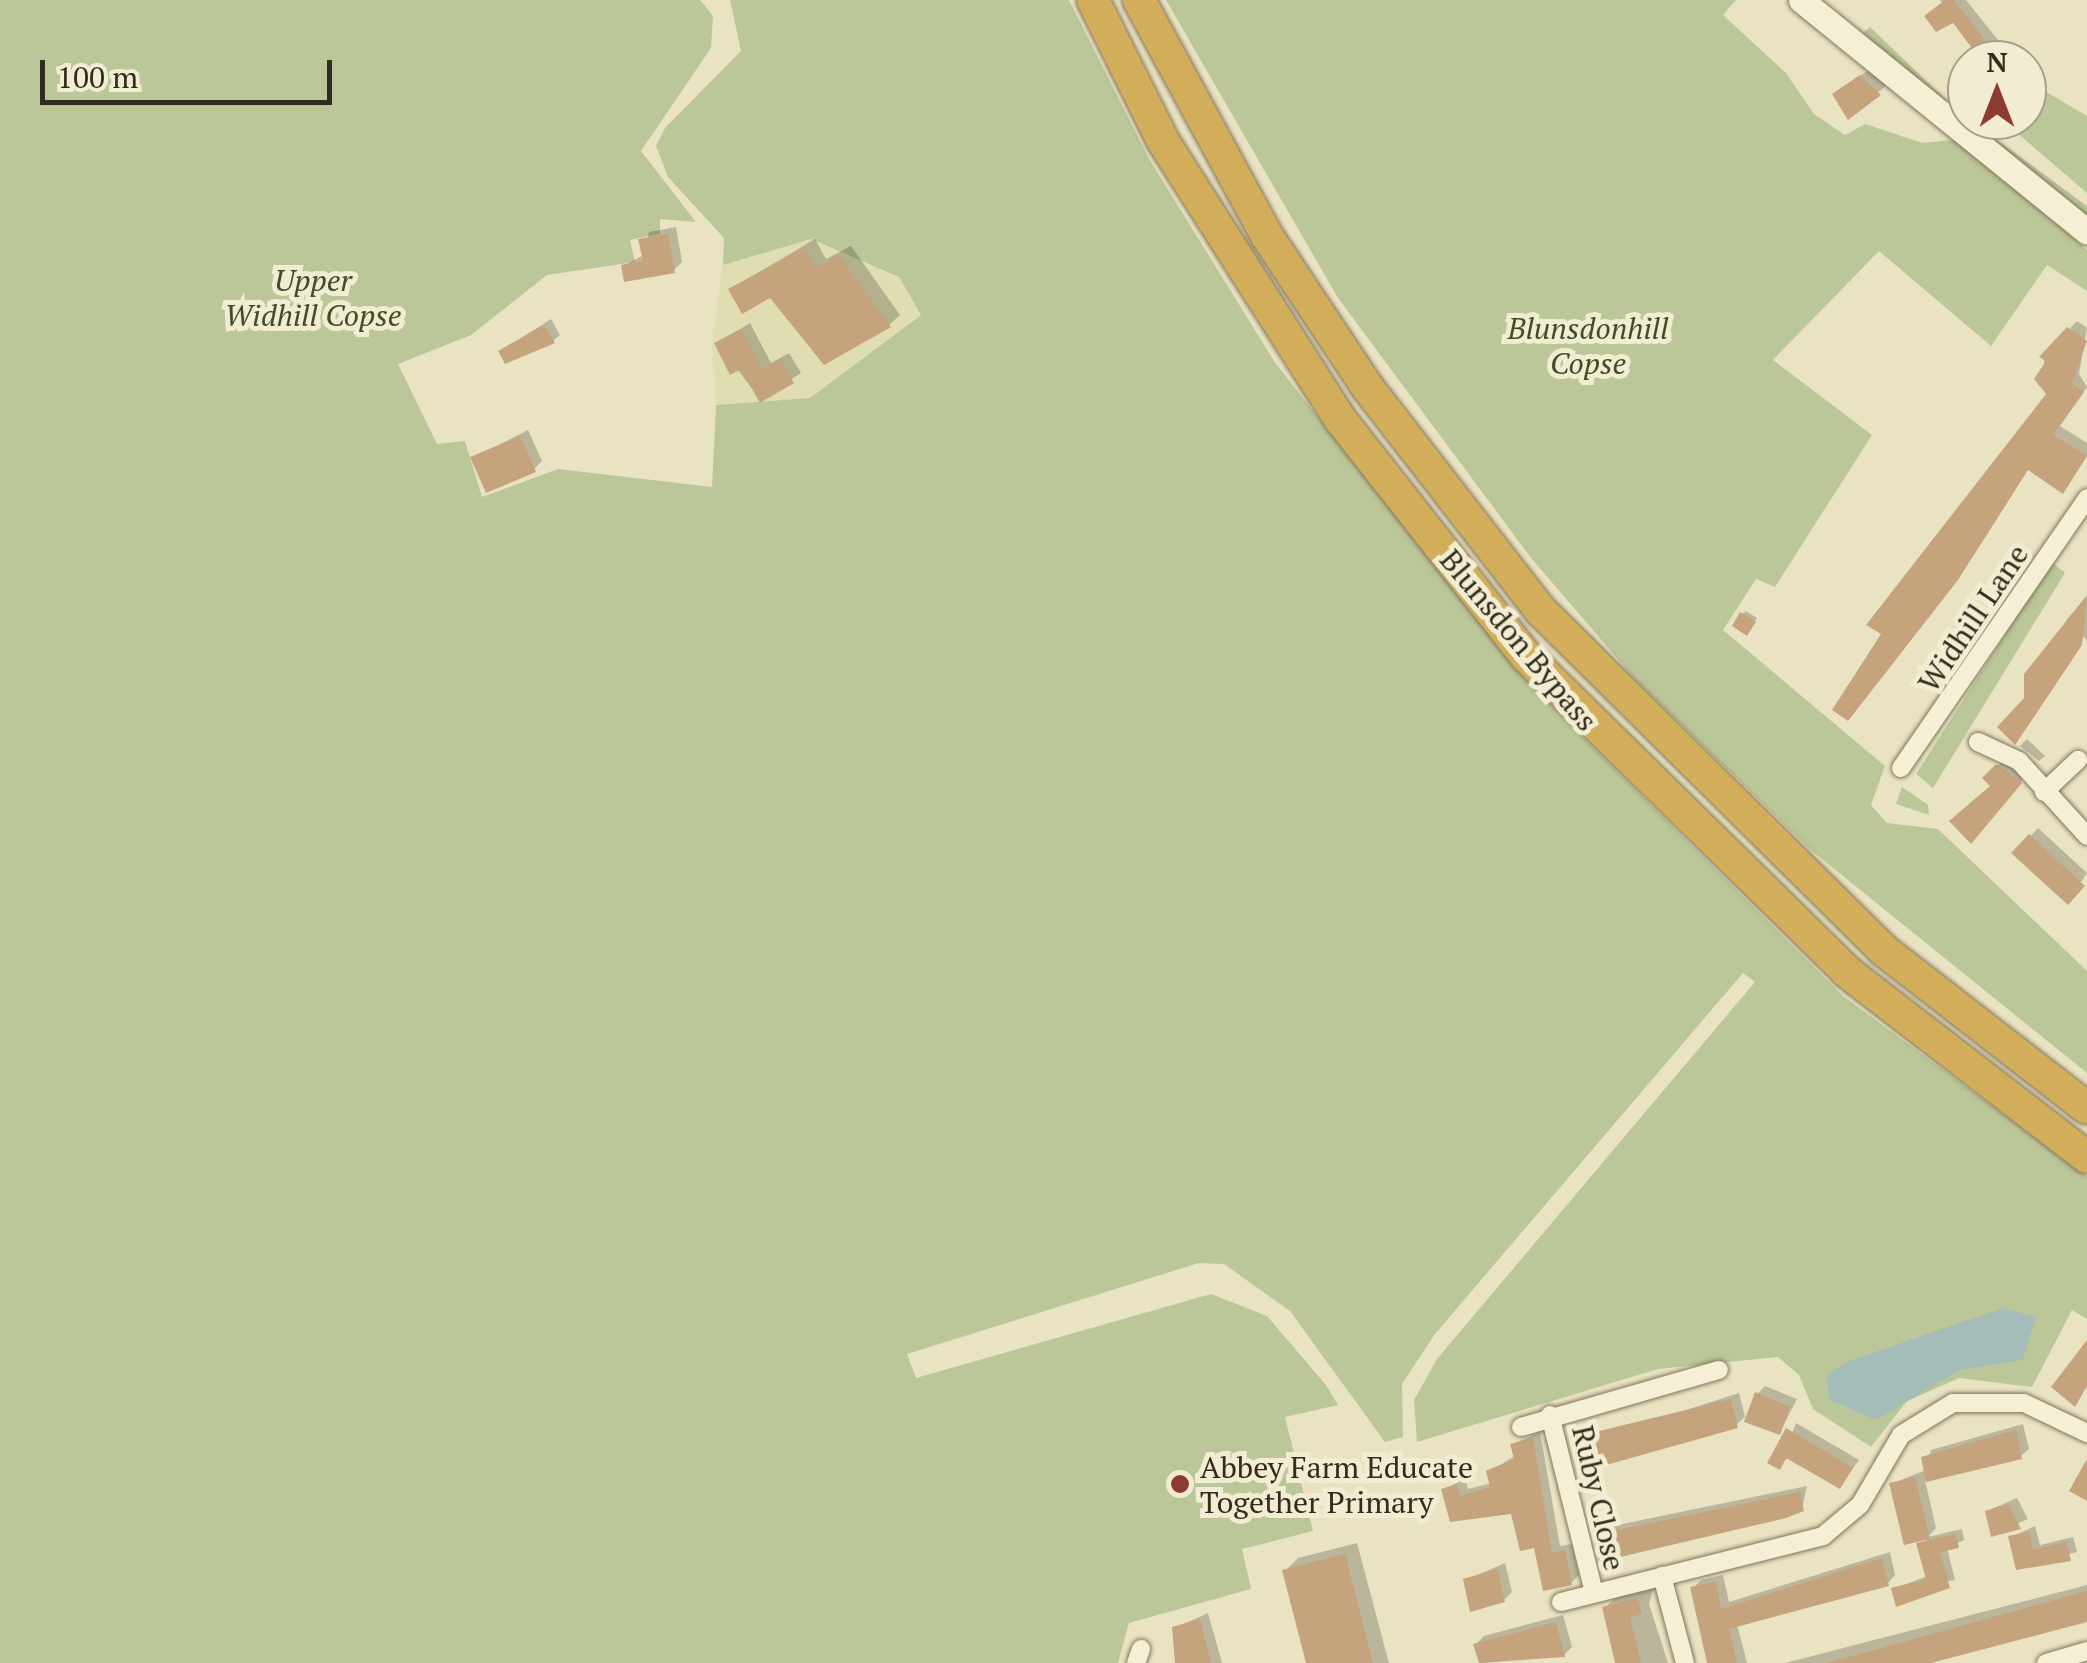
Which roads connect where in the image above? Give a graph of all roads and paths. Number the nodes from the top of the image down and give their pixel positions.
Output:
1 (1092, 0) edge
2 (1139, 0) edge
3 (1802, 0) edge
4 (2087, 232) edge
5 (2087, 498) edge
6 (1978, 742) dead end
7 (2078, 760) dead end
8 (1902, 768) dead end
9 (2044, 792) junction
10 (2087, 836) edge
11 (2087, 1108) edge
12 (2087, 1158) edge
13 (1719, 1370) dead end
14 (1550, 1414) junction
15 (1520, 1427) dead end
16 (2087, 1432) edge
17 (1662, 1576) junction
18 (1594, 1593) junction
19 (1561, 1602) dead end
20 (2087, 1651) edge
21 (1686, 1663) edge
22 (2046, 1663) edge

1 - 12 highway, Blunsdon Bypass
2 - 11 highway, Blunsdon Bypass
3 - 4 street
5 - 8 street, Widhill Lane
6 - 9 street
7 - 9 street
9 - 10 street
13 - 14 street, Ruby Close
14 - 15 street, Ruby Close
14 - 18 street, Ruby Close
16 - 17 street
17 - 18 street
17 - 21 street
18 - 19 street
20 - 22 street

